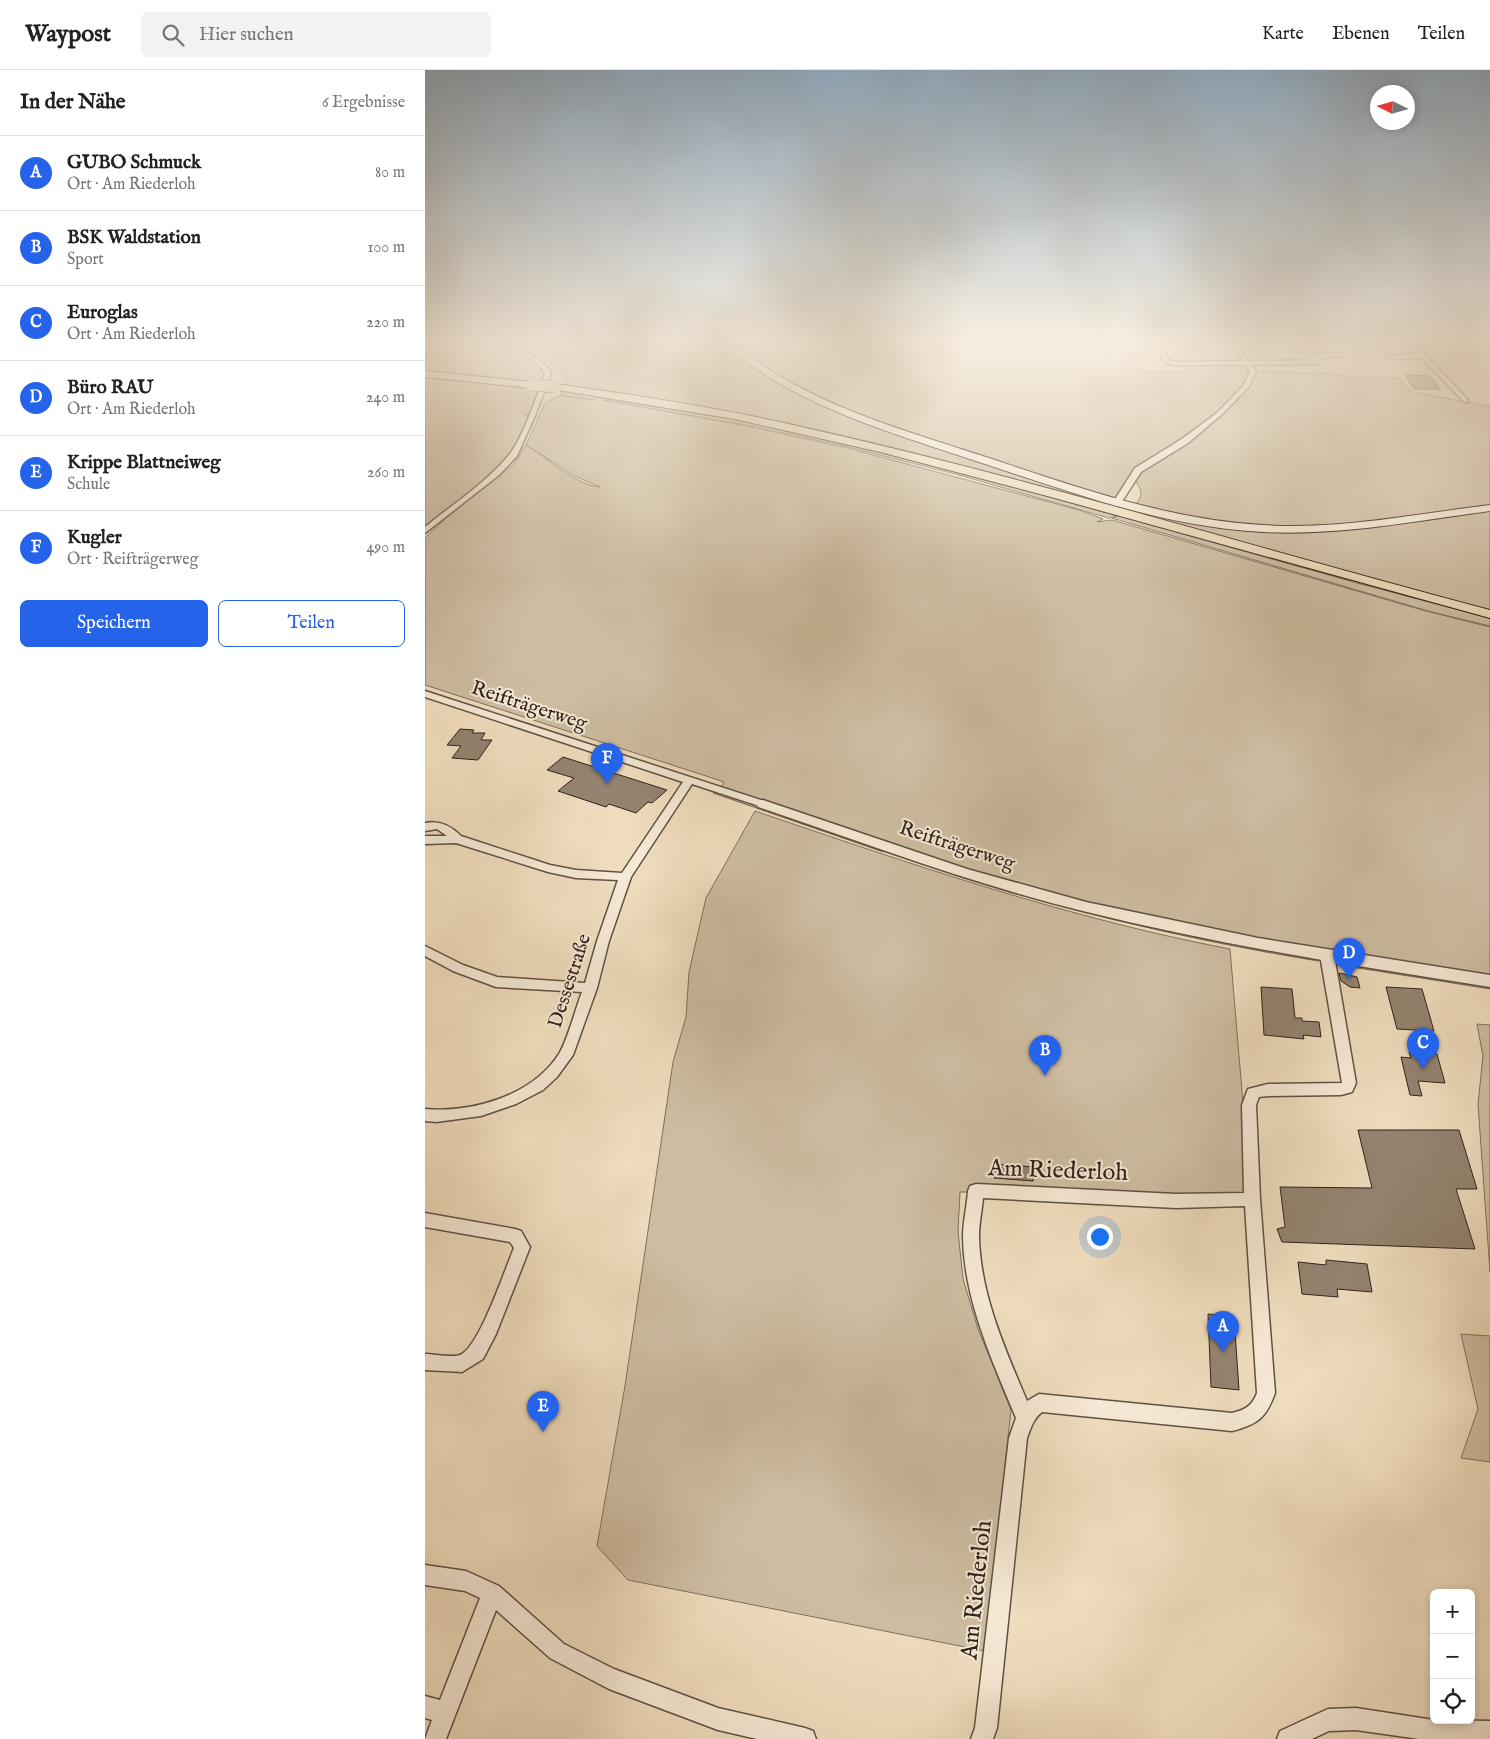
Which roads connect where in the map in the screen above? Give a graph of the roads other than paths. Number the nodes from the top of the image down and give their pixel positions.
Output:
1 (530, 420) edge
2 (748, 420) edge
3 (871, 420) edge
4 (1209, 420) edge
5 (1116, 504) junction
6 (1490, 508) edge
7 (425, 530) edge
8 (1490, 614) edge
9 (425, 694) edge
10 (690, 779) junction
11 (763, 804) joint
12 (425, 827) edge
13 (457, 839) junction
14 (425, 840) edge
15 (625, 877) junction
16 (425, 950) edge
17 (1327, 955) junction
18 (1490, 981) edge
19 (590, 988) junction
20 (425, 1114) edge
21 (1252, 1199) junction
22 (425, 1220) edge
23 (425, 1362) edge
24 (1025, 1417) junction
25 (425, 1575) edge
26 (492, 1594) junction
27 (435, 1710) edge
28 (1490, 1732) edge
29 (1296, 1737) edge
30 (435, 1739) edge
31 (805, 1739) edge
32 (982, 1739) edge

1 - 7 street
2 - 8 highway, bridge
3 - 5 main road
4 - 5 street
5 - 6 main road
9 - 10 street, Reifträgerweg
10 - 11 street, Reifträgerweg
10 - 15 street, Dessestraße
11 - 17 street, Reifträgerweg
12 - 13 street
13 - 14 street
13 - 15 street
15 - 19 street, Dessestraße
16 - 19 street
17 - 18 street, Reifträgerweg
17 - 21 street
19 - 20 street, Dessestraße
21 - 24 street
21 - 24 street, Am Riederloh
22 - 23 street
24 - 32 street, Am Riederloh
25 - 26 street
26 - 27 street
26 - 31 street
27 - 30 street
28 - 29 street

